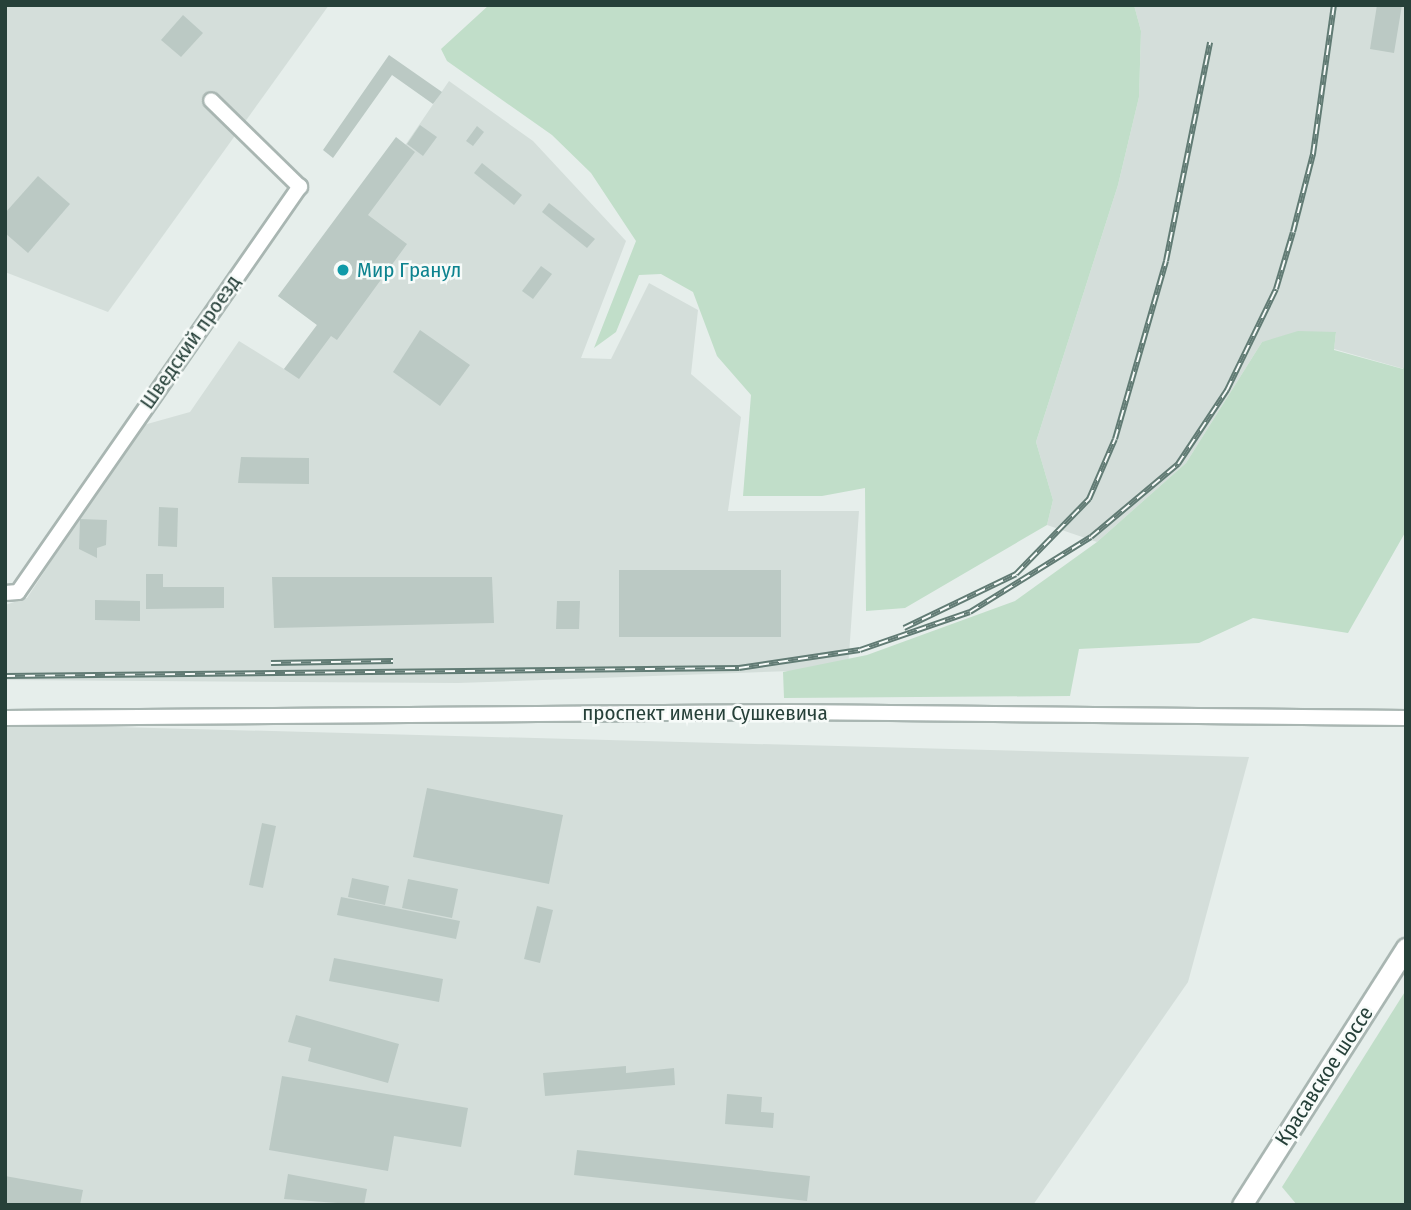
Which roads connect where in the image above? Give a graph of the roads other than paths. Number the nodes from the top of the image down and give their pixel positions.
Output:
1 (211, 100) dead end
2 (5, 593) edge
3 (5, 718) edge
4 (1406, 718) edge
5 (1406, 948) edge
6 (1242, 1205) edge

1 - 2 street, Шведский проезд
3 - 4 street, проспект имени Сушкевича
5 - 6 street, Красавское шоссе

